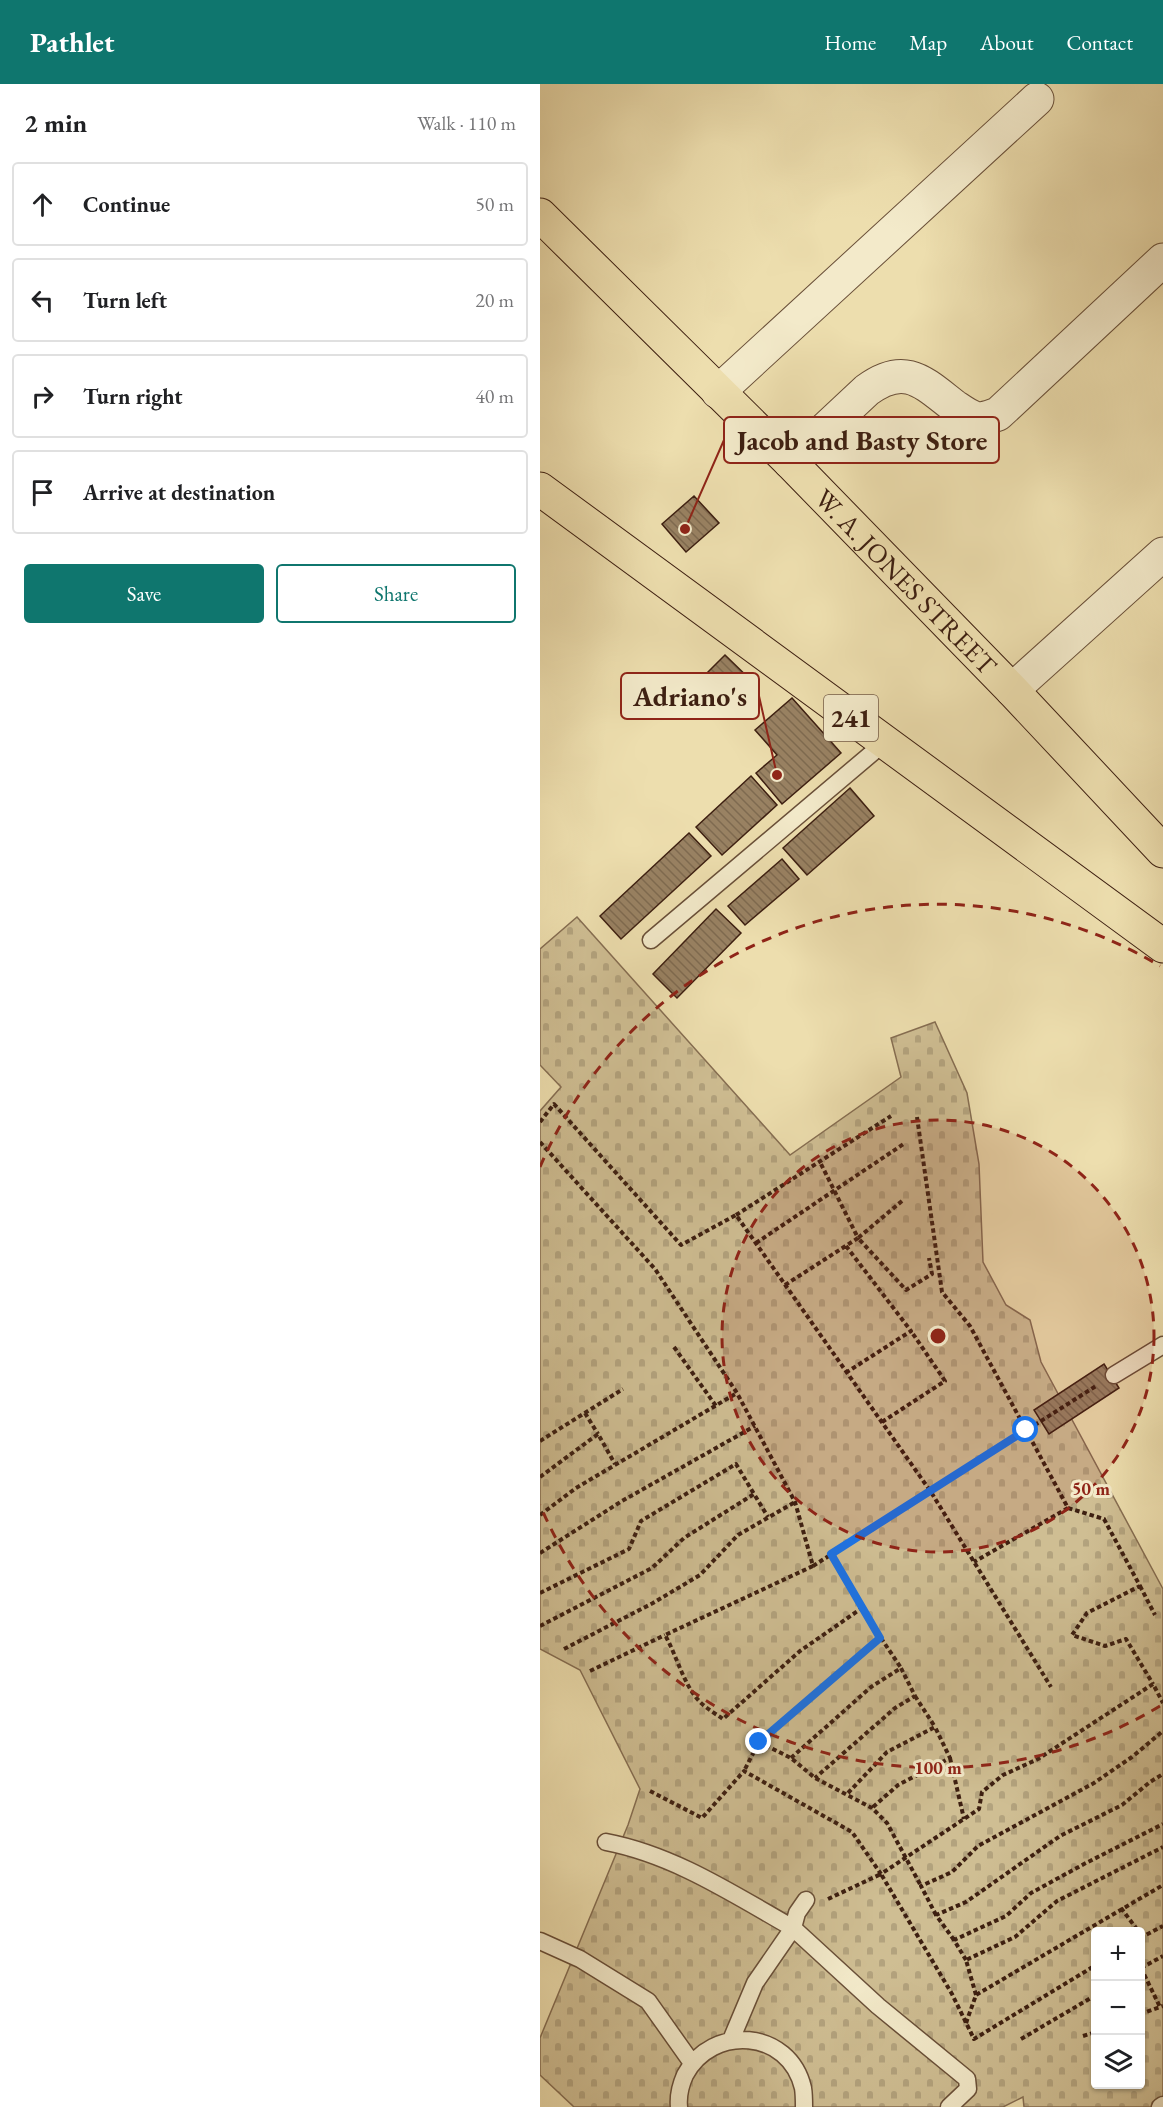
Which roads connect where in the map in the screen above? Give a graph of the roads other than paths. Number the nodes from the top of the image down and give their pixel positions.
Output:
1 (1037, 99) dead end
2 (540, 215) edge
3 (1163, 260) edge
4 (718, 392) junction
5 (790, 462) junction
6 (540, 489) edge
7 (1163, 554) edge
8 (1012, 690) junction
9 (884, 743) junction
10 (1163, 851) edge
11 (651, 940) dead end
12 (1163, 946) edge
13 (1163, 1345) edge
14 (1114, 1375) road end
15 (606, 1842) dead end
16 (806, 1900) road end
17 (793, 1928) junction
18 (540, 1941) edge
19 (731, 2040) junction
20 (692, 2063) junction
21 (679, 2107) edge
22 (804, 2107) edge
23 (949, 2107) edge

1 - 4 street
2 - 4 main road, W. A. JONES STREET
3 - 5 street
4 - 5 main road, W. A. JONES STREET
5 - 8 main road, W. A. JONES STREET
6 - 9 main road, 241
7 - 8 street
8 - 10 main road, W. A. JONES STREET
9 - 11 lane
9 - 12 main road, 241
13 - 14 lane
15 - 17 lane
16 - 17 lane
17 - 19 lane
17 - 23 lane
18 - 20 lane
19 - 20 lane
19 - 22 lane
20 - 21 lane

